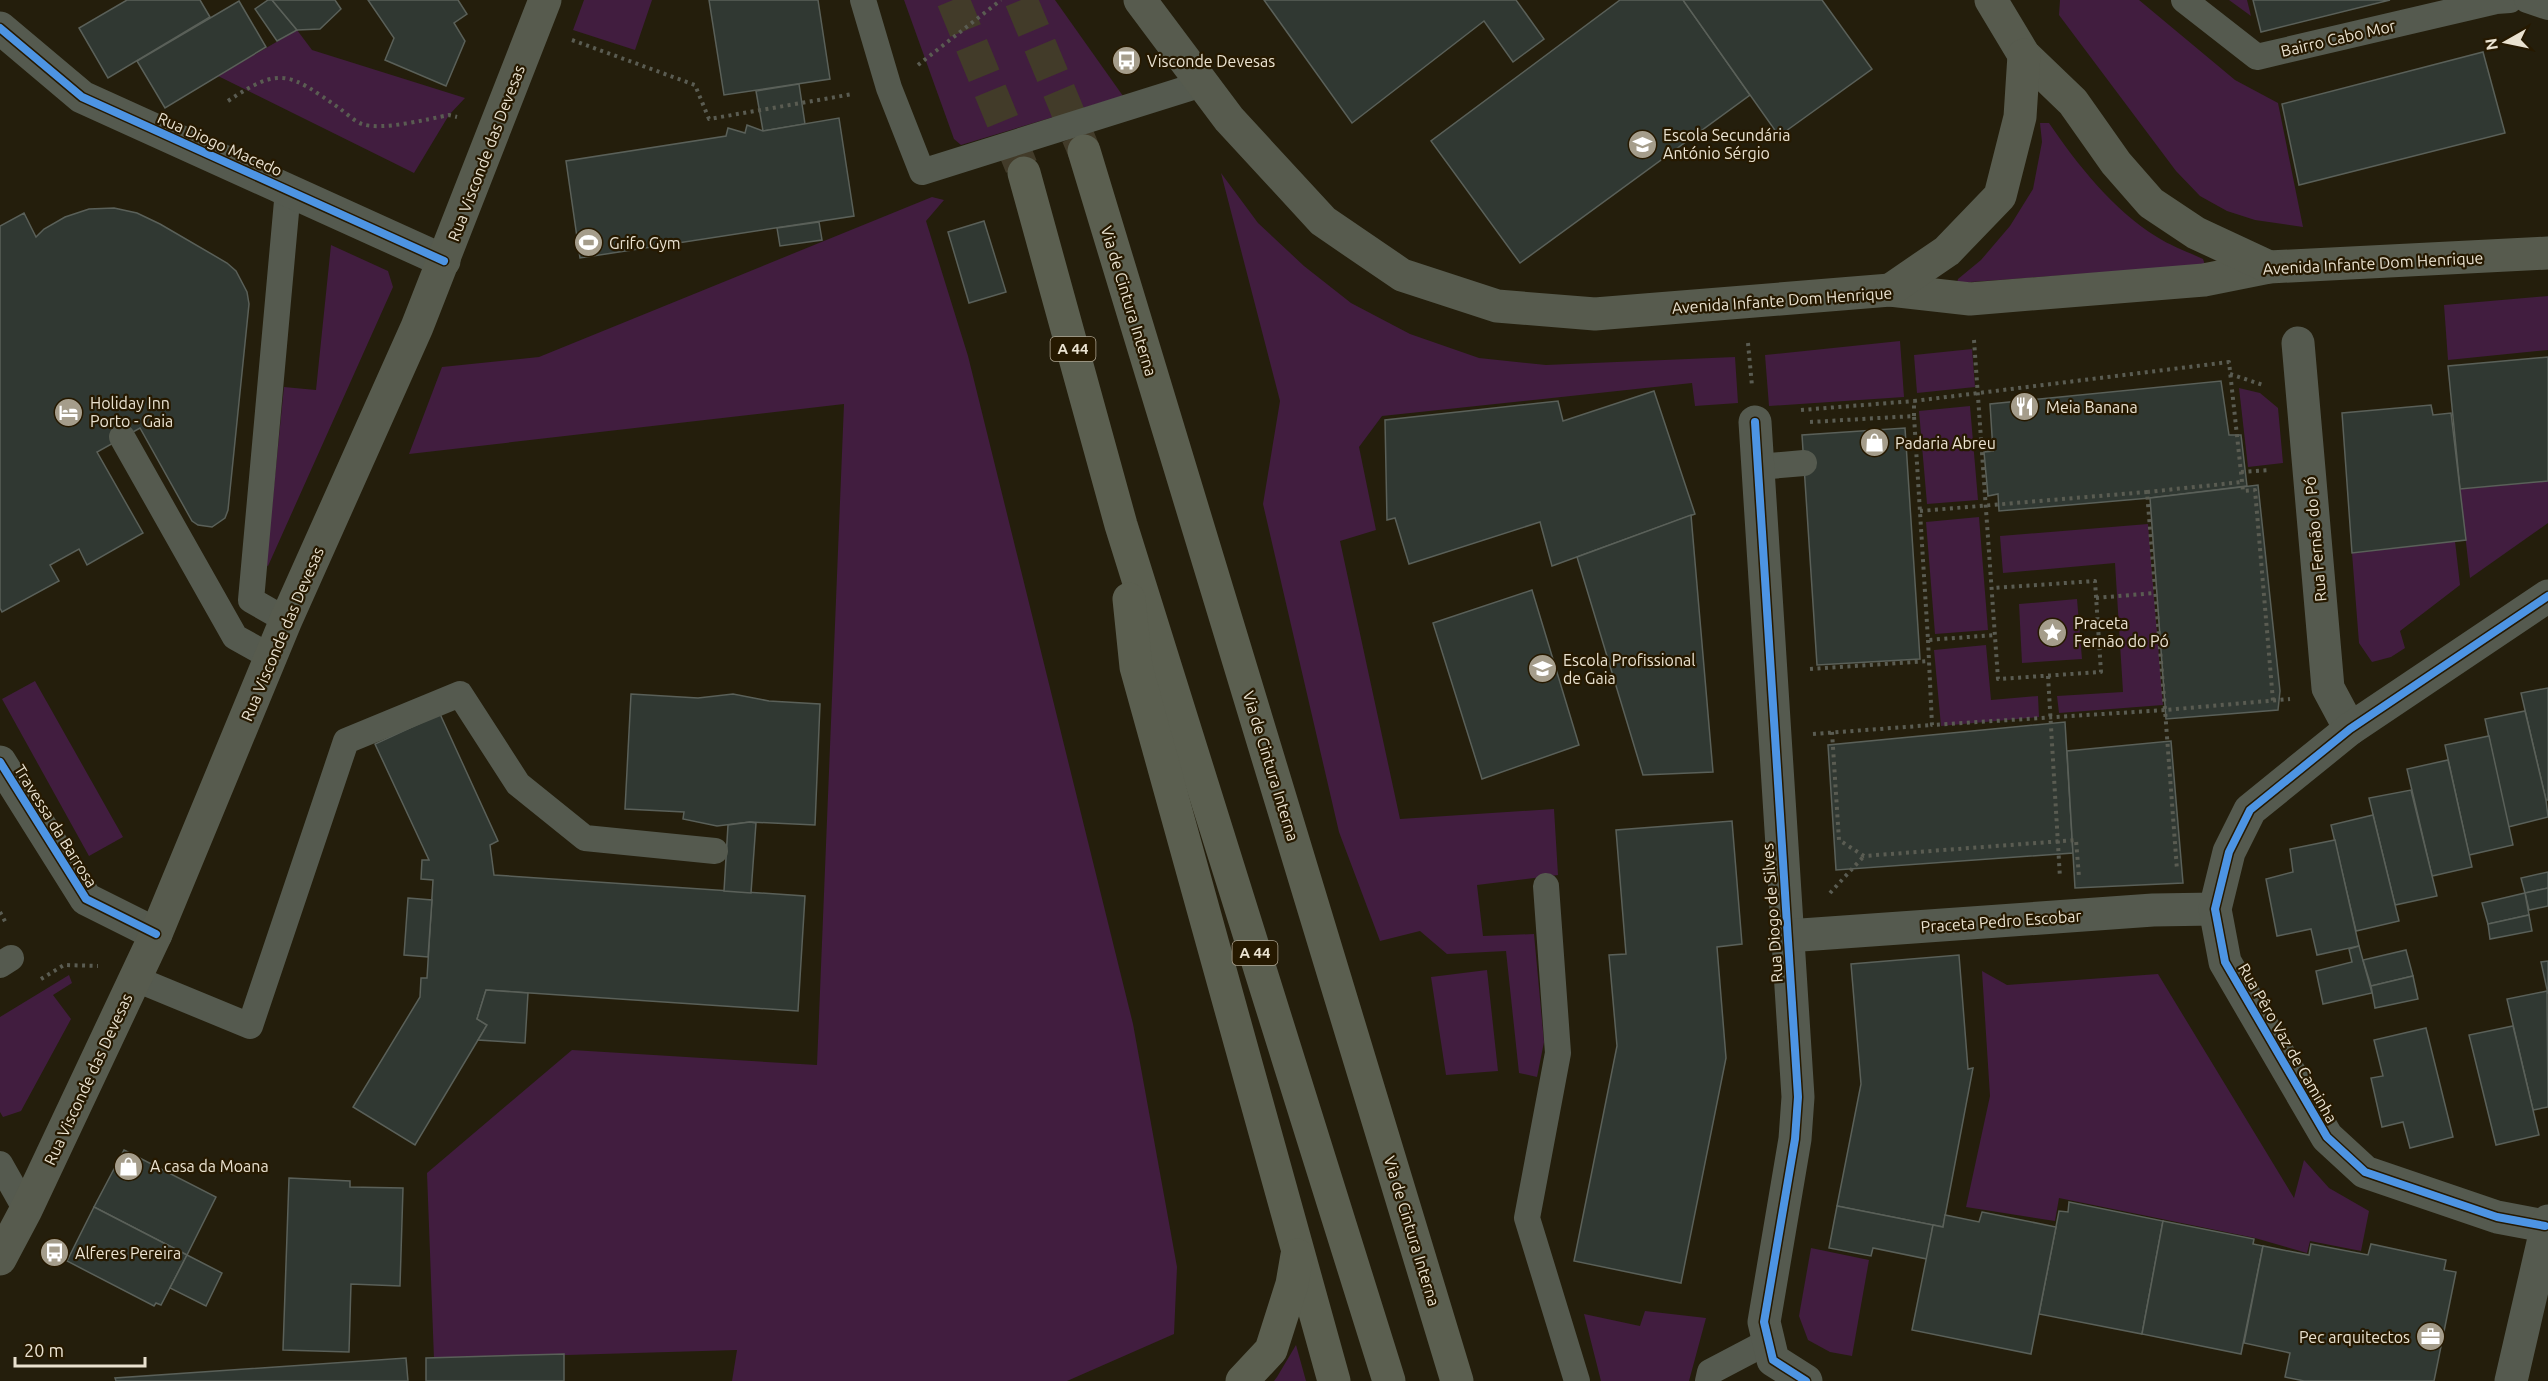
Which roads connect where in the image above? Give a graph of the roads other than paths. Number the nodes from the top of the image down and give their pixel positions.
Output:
1 (863, 0) edge
2 (1140, 0) edge
3 (1991, 0) edge
4 (2184, 0) edge
5 (2510, 0) edge
6 (2527, 0) edge
7 (538, 4) edge
8 (2548, 8) edge
9 (0, 28) edge
10 (2024, 55) junction
11 (1202, 84) junction
12 (1084, 151) tunnel mouth
13 (1024, 173) tunnel mouth
14 (288, 190) junction
15 (2548, 253) edge
16 (444, 261) junction
17 (2269, 267) junction
18 (1890, 290) junction
19 (2298, 343) dead end
20 (1755, 422) dead end
21 (122, 437) dead end
22 (1804, 463) dead end
23 (1758, 467) junction
24 (1121, 525) junction
25 (2548, 596) edge
26 (286, 620) junction
27 (271, 657) junction
28 (2350, 729) junction
29 (0, 762) edge
30 (715, 851) dead end
31 (1546, 886) dead end
32 (2215, 909) junction
33 (156, 934) junction
34 (1787, 936) junction
35 (136, 980) junction
36 (0, 1164) edge
37 (26, 1210) junction
38 (2547, 1224) edge
39 (1298, 1250) junction
40 (0, 1259) edge
41 (1769, 1341) junction
42 (1795, 1378) edge
43 (1242, 1381) edge
44 (1334, 1381) edge
45 (1389, 1381) edge
46 (1457, 1381) edge
47 (1577, 1381) edge
48 (1708, 1381) edge
49 (2511, 1381) edge

1 - 11 lane
2 - 11 main road, Avenida Infante Dom Henrique
3 - 10 main road
4 - 5 lane, Bairro Cabo Mor
6 - 8 lane
7 - 16 main road, Rua Visconde das Devesas
9 - 14 street, Rua Diogo Macedo
10 - 17 main road
10 - 18 main road
11 - 18 main road, Avenida Infante Dom Henrique
12 - 46 highway, Via de Cintura Interna
13 - 24 highway, A 44
14 - 16 street, Rua Diogo Macedo
14 - 26 lane
15 - 17 main road, Avenida Infante Dom Henrique
16 - 26 main road, Rua Visconde das Devesas
17 - 18 main road, Avenida Infante Dom Henrique
19 - 28 street, Rua Fernão do Pó
20 - 23 street, Rua Diogo de Silves
21 - 27 lane
22 - 23 lane
23 - 34 street, Rua Diogo de Silves
24 - 39 highway
24 - 45 highway, A 44
25 - 28 street, Rua Pêro Vaz de Caminha
26 - 27 main road, Rua Visconde das Devesas
27 - 33 main road, Rua Visconde das Devesas
28 - 32 street, Rua Pêro Vaz de Caminha
29 - 33 street, Travessa da Barrosa
30 - 35 lane
31 - 47 lane
32 - 34 street, Praceta Pedro Escobar
32 - 38 street, Rua Pêro Vaz de Caminha
33 - 35 main road, Rua Visconde das Devesas
34 - 41 street, Rua Diogo de Silves
35 - 37 main road, Rua Visconde das Devesas
36 - 37 lane
37 - 40 main road, Rua Visconde das Devesas
38 - 49 street
39 - 43 highway
39 - 44 highway
41 - 42 street, Rua Diogo de Silves
41 - 48 lane

